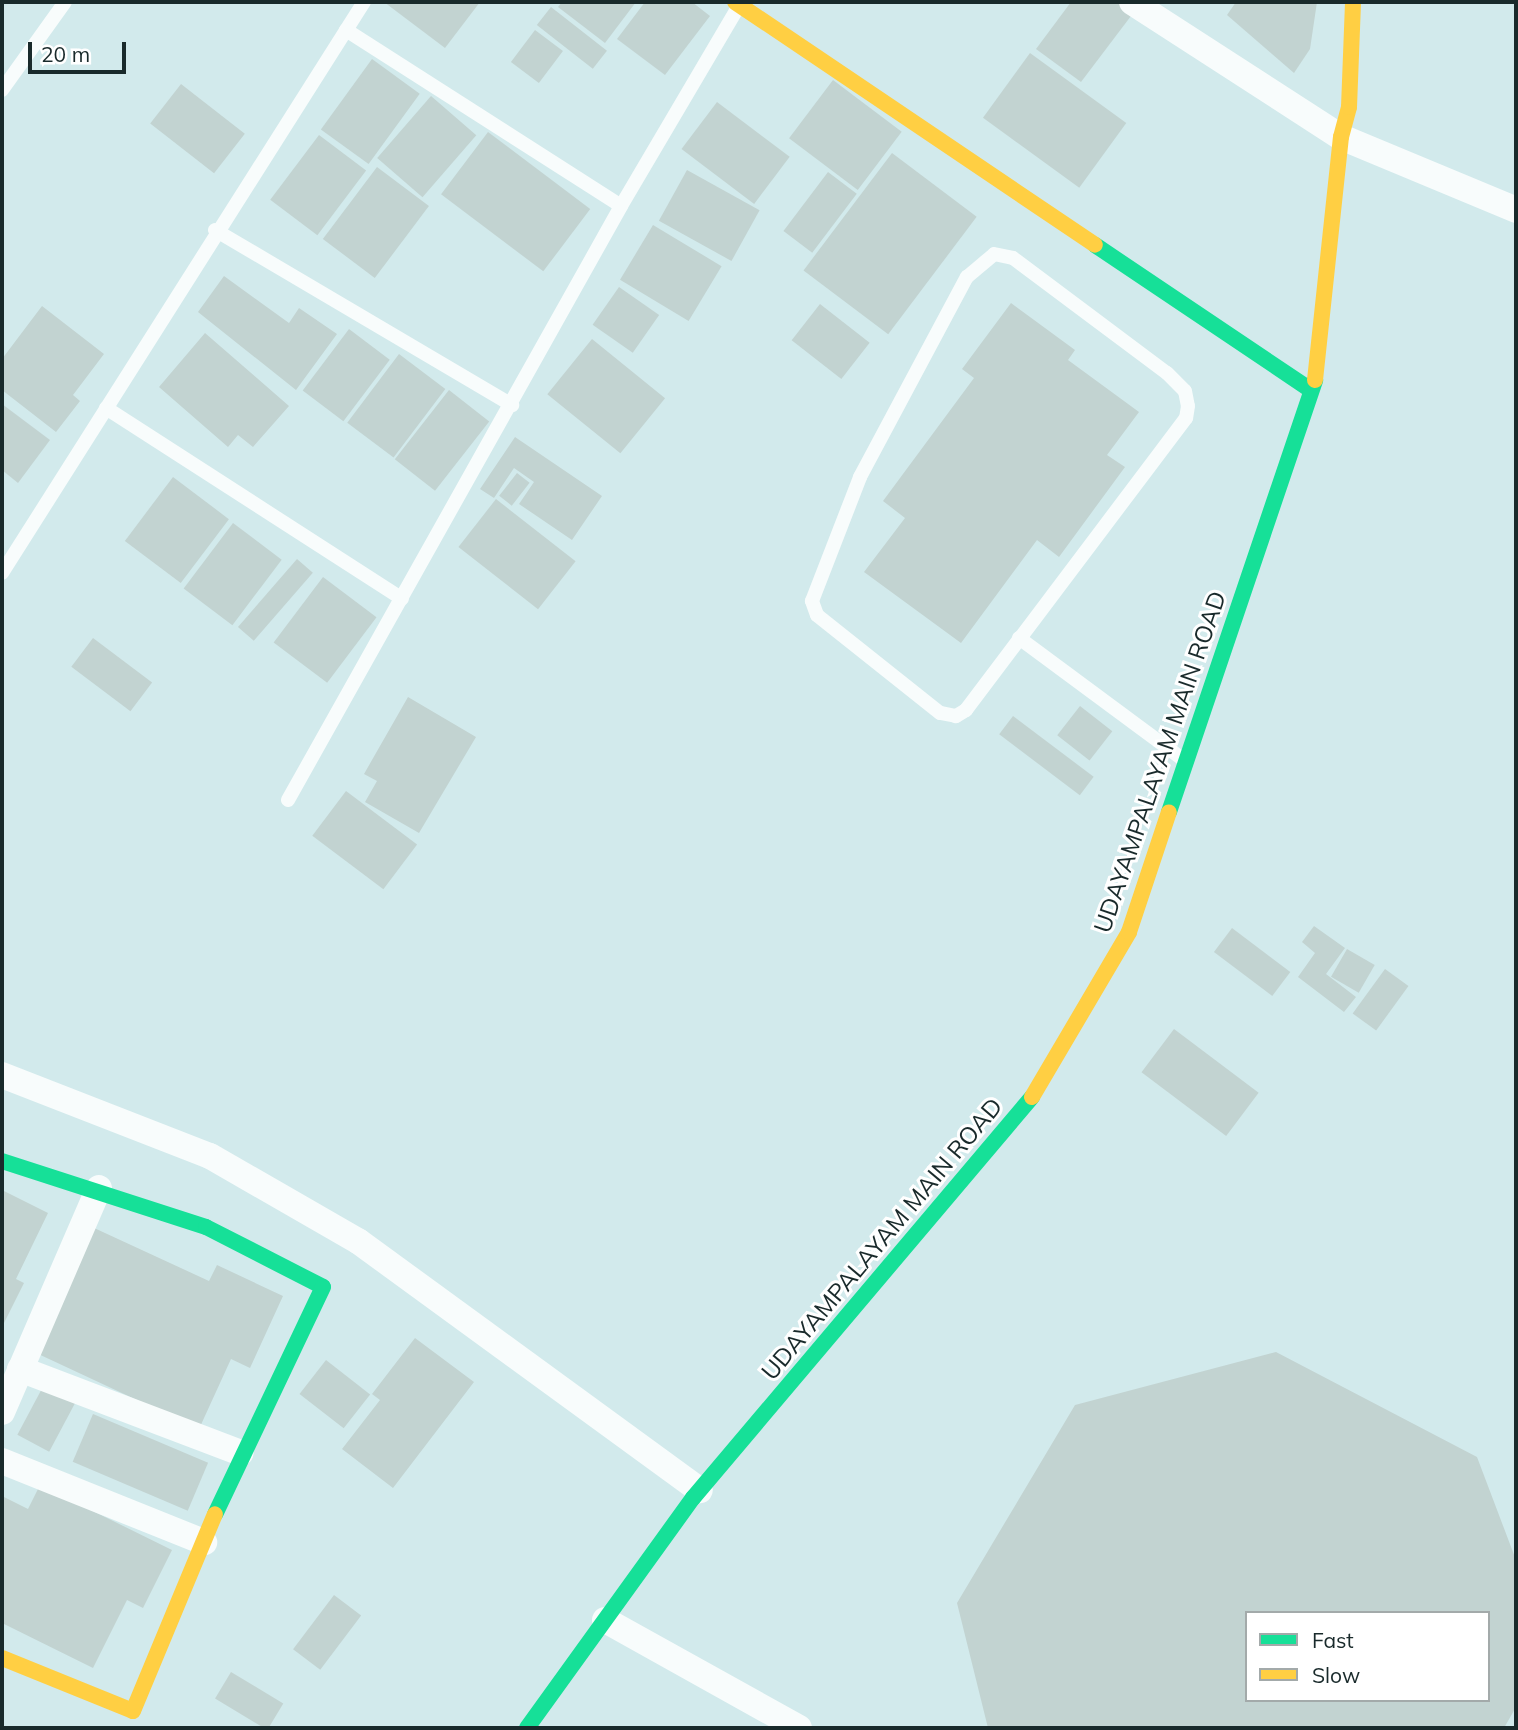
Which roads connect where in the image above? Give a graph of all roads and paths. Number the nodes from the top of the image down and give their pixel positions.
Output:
1 (65, 2) edge
2 (364, 2) edge
3 (1132, 2) edge
4 (1353, 2) edge
5 (738, 3) edge
6 (346, 30) junction
7 (2, 90) edge
8 (1341, 137) junction
9 (621, 206) junction
10 (1516, 210) edge
11 (215, 230) junction
12 (1311, 390) junction
13 (512, 405) junction
14 (106, 408) junction
15 (2, 573) edge
16 (402, 599) junction
17 (1019, 638) junction
18 (1186, 762) junction
19 (288, 800) dead end
20 (2, 1075) edge
21 (2, 1161) edge
22 (99, 1188) junction
23 (20, 1369) junction
24 (2, 1412) edge
25 (241, 1453) junction
26 (2, 1461) edge
27 (700, 1490) junction
28 (204, 1542) junction
29 (605, 1620) junction
30 (2, 1657) edge
31 (527, 1728) edge
32 (799, 1728) edge

1 - 7 lane
2 - 6 lane
3 - 8 street
4 - 8 street, UDAYAMPALAYAM MAIN ROAD
5 - 9 lane
5 - 12 street
6 - 9 lane
6 - 11 lane
8 - 10 street
8 - 12 street, UDAYAMPALAYAM MAIN ROAD
9 - 13 lane
11 - 13 lane
11 - 14 lane
12 - 18 street, UDAYAMPALAYAM MAIN ROAD
13 - 16 lane
14 - 15 lane
14 - 16 lane
16 - 19 lane
17 - 17 lane
17 - 18 lane
18 - 27 street, UDAYAMPALAYAM MAIN ROAD
20 - 27 street
21 - 22 street
22 - 23 street
22 - 25 street
23 - 24 street
23 - 25 street
25 - 28 street
26 - 28 street
27 - 29 street, UDAYAMPALAYAM MAIN ROAD
28 - 30 street
29 - 31 street, UDAYAMPALAYAM MAIN ROAD
29 - 32 street

